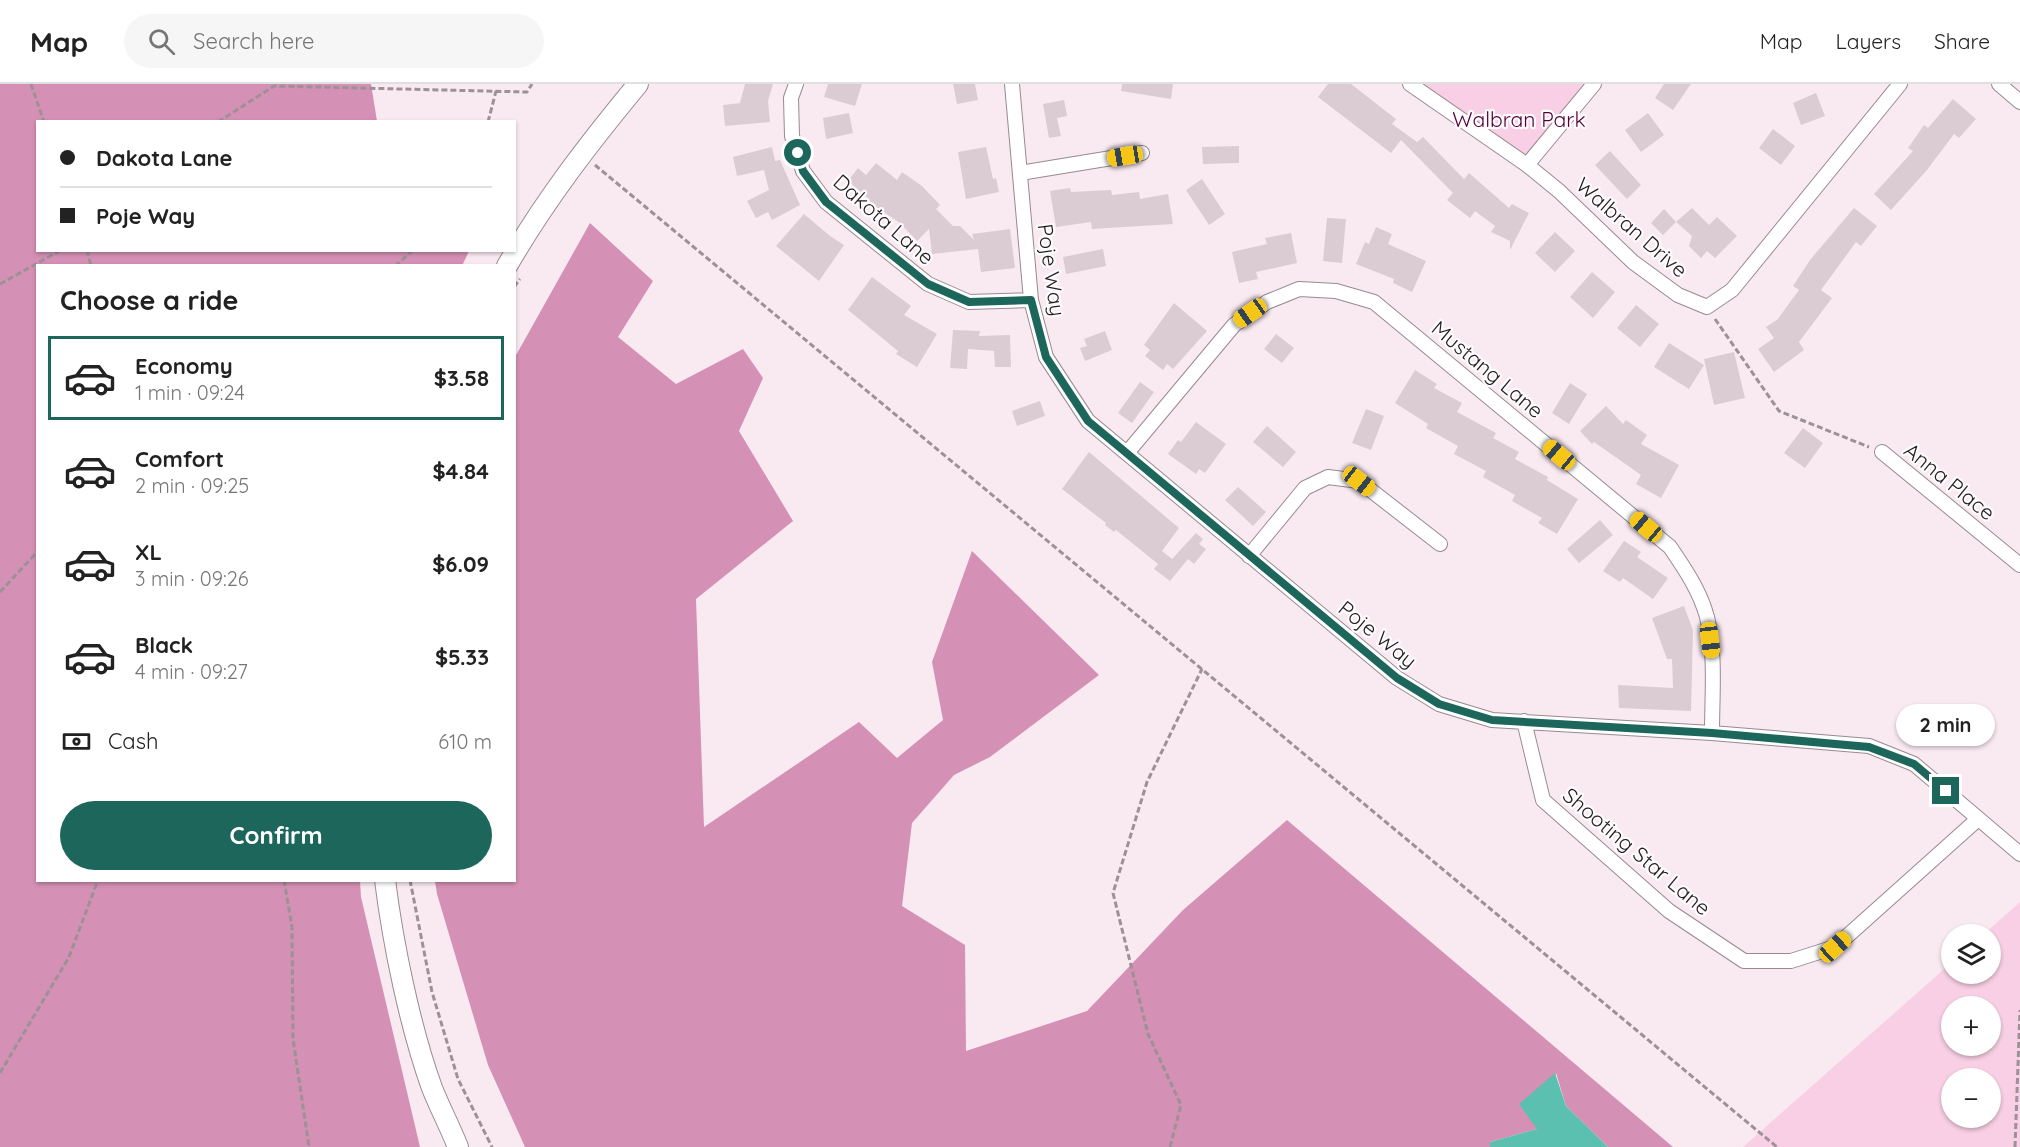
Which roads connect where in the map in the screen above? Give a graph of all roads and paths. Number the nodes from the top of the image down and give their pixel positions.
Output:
1 (31, 84) edge
2 (532, 84) edge
3 (638, 84) edge
4 (796, 84) edge
5 (1012, 84) edge
6 (1410, 84) edge
7 (1594, 84) edge
8 (1900, 84) edge
9 (1999, 84) edge
10 (496, 91) junction
11 (2020, 102) edge
12 (43, 120) edge
13 (221, 120) edge
14 (489, 120) edge
15 (1142, 153) dead end
16 (593, 164) dead end
17 (1527, 165) junction
18 (1020, 173) junction
19 (516, 250) edge
20 (57, 252) edge
21 (411, 252) edge
22 (397, 264) edge
23 (0, 284) edge
24 (1031, 300) junction
25 (1707, 307) junction
26 (1882, 452) joint
27 (1127, 453) junction
28 (1440, 544) dead end
29 (36, 552) edge
30 (1249, 556) junction
31 (2020, 565) edge
32 (0, 592) edge
33 (1202, 669) junction
34 (1524, 722) junction
35 (1712, 733) junction
36 (1978, 819) junction
37 (2020, 854) edge
38 (97, 882) edge
39 (284, 882) edge
40 (385, 882) edge
41 (410, 882) edge
42 (2020, 1010) edge
43 (0, 1073) edge
44 (309, 1147) edge
45 (458, 1147) edge
46 (492, 1147) edge
47 (1170, 1147) edge
48 (1777, 1147) edge
49 (2015, 1147) edge

1 - 12 path
2 - 10 path
3 - 19 main road
4 - 24 street, Dakota Lane
5 - 18 street, Poje Way
6 - 17 street, Walbran Drive
7 - 17 street
8 - 25 street
9 - 11 street
10 - 13 path
10 - 14 path
15 - 18 street
16 - 33 path
17 - 25 street, Walbran Drive
18 - 24 street, Poje Way
20 - 23 path
21 - 22 path
24 - 27 street, Poje Way
25 - 26 path
26 - 31 street, Anna Place
27 - 30 street, Poje Way
27 - 35 street, Mustang Lane
28 - 30 street
29 - 32 path
30 - 34 street, Poje Way
33 - 47 path
33 - 48 path
34 - 35 street, Poje Way
34 - 36 street, Shooting Star Lane
35 - 36 street, Poje Way
36 - 37 street, Poje Way
38 - 43 path
39 - 44 path
40 - 45 main road
41 - 46 path
42 - 49 path

